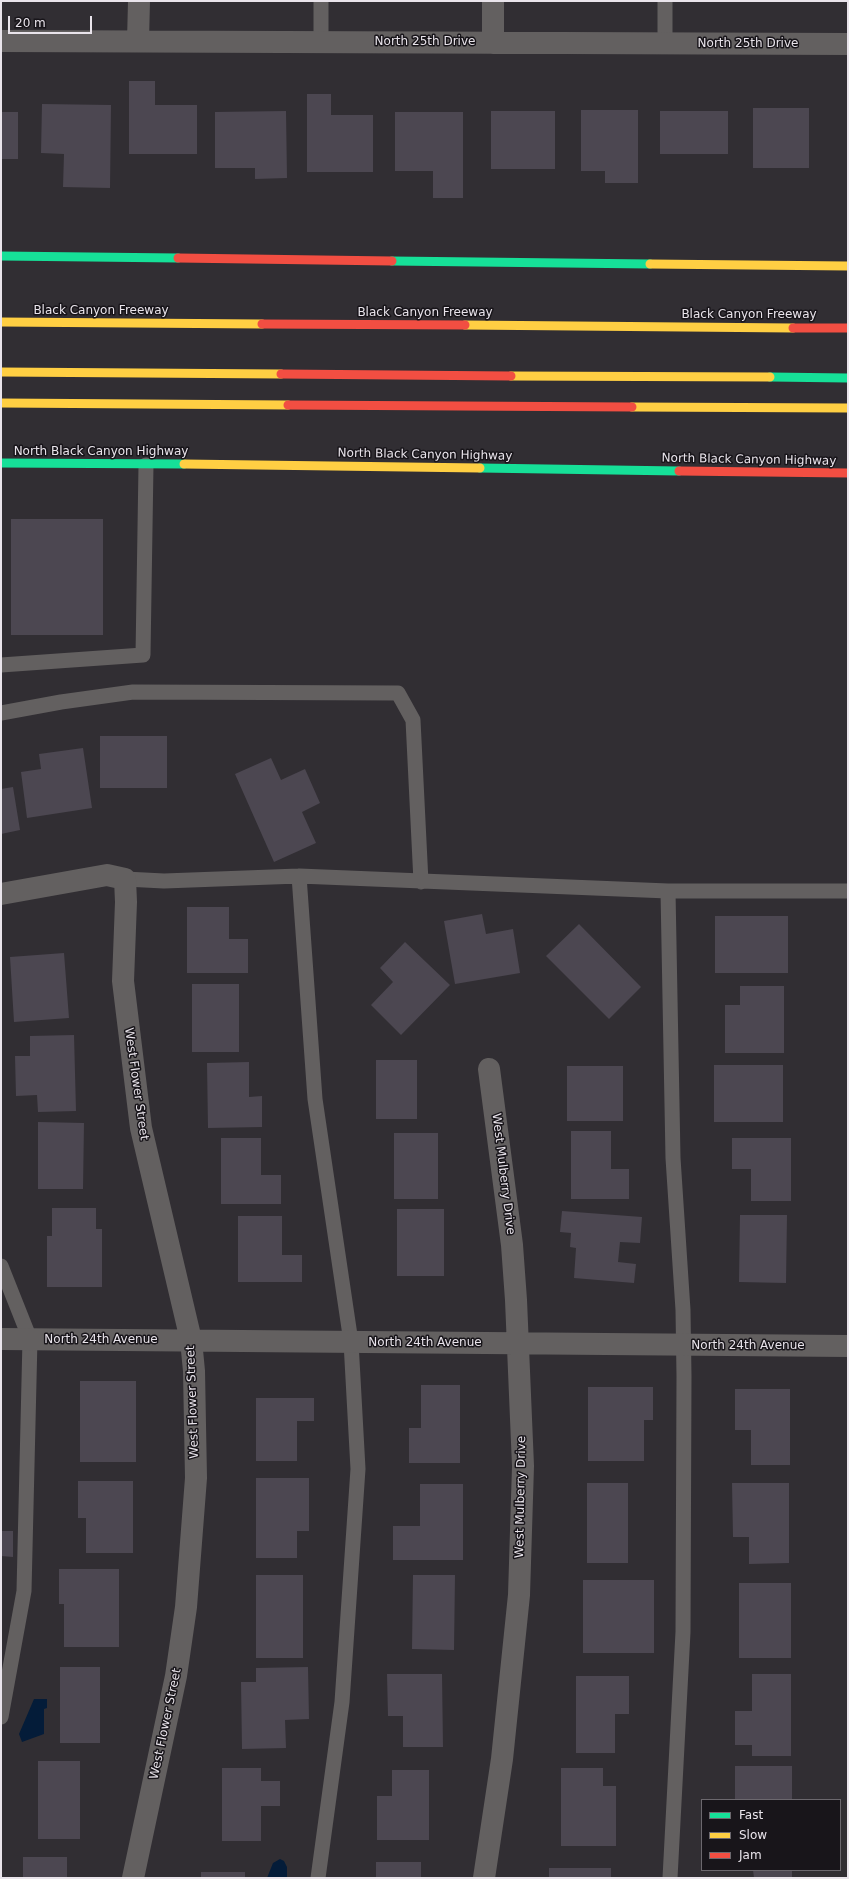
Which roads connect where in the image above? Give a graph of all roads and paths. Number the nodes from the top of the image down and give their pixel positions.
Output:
1 (138, 1) edge
2 (320, 1) edge
3 (493, 1) edge
4 (665, 1) edge
5 (1, 41) edge
6 (138, 41) junction
7 (321, 42) junction
8 (493, 43) junction
9 (665, 44) junction
10 (848, 44) edge
11 (1, 256) edge
12 (848, 266) edge
13 (1, 322) edge
14 (848, 328) edge
15 (1, 372) edge
16 (848, 378) edge
17 (1, 403) edge
18 (848, 408) edge
19 (1, 463) edge
20 (146, 465) junction
21 (848, 473) edge
22 (1, 665) edge
23 (1, 713) edge
24 (299, 876) junction
25 (125, 879) junction
26 (421, 882) junction
27 (668, 891) junction
28 (848, 892) edge
29 (1, 894) edge
30 (489, 1068) dead end
31 (1, 1266) edge
32 (1, 1339) edge
33 (30, 1339) junction
34 (191, 1340) junction
35 (350, 1342) junction
36 (518, 1344) junction
37 (684, 1346) junction
38 (848, 1346) edge
39 (1, 1717) edge
40 (133, 1878) edge
41 (318, 1878) edge
42 (484, 1878) edge
43 (670, 1878) edge

1 - 6 street
2 - 7 lane
3 - 8 street
4 - 9 lane
5 - 6 street, North 25th Drive
6 - 7 street, North 25th Drive
7 - 8 street, North 25th Drive
8 - 9 street, North 25th Drive
9 - 10 street, North 25th Drive
11 - 12 main road
13 - 14 main road, Black Canyon Freeway
15 - 16 main road
17 - 18 main road
19 - 20 main road, North Black Canyon Highway
20 - 21 main road, North Black Canyon Highway
20 - 22 lane
23 - 26 lane
24 - 25 lane
24 - 26 lane
24 - 35 lane
25 - 29 street
25 - 34 street, West Flower Street
26 - 27 lane
27 - 28 lane
27 - 37 lane
30 - 36 street, West Mulberry Drive
31 - 33 lane
32 - 33 street, North 24th Avenue
33 - 34 street, North 24th Avenue
33 - 39 lane
34 - 35 street, North 24th Avenue
34 - 40 street, West Flower Street
35 - 36 street, North 24th Avenue
35 - 41 lane
36 - 37 street, North 24th Avenue
36 - 42 street, West Mulberry Drive
37 - 38 street, North 24th Avenue
37 - 43 lane

